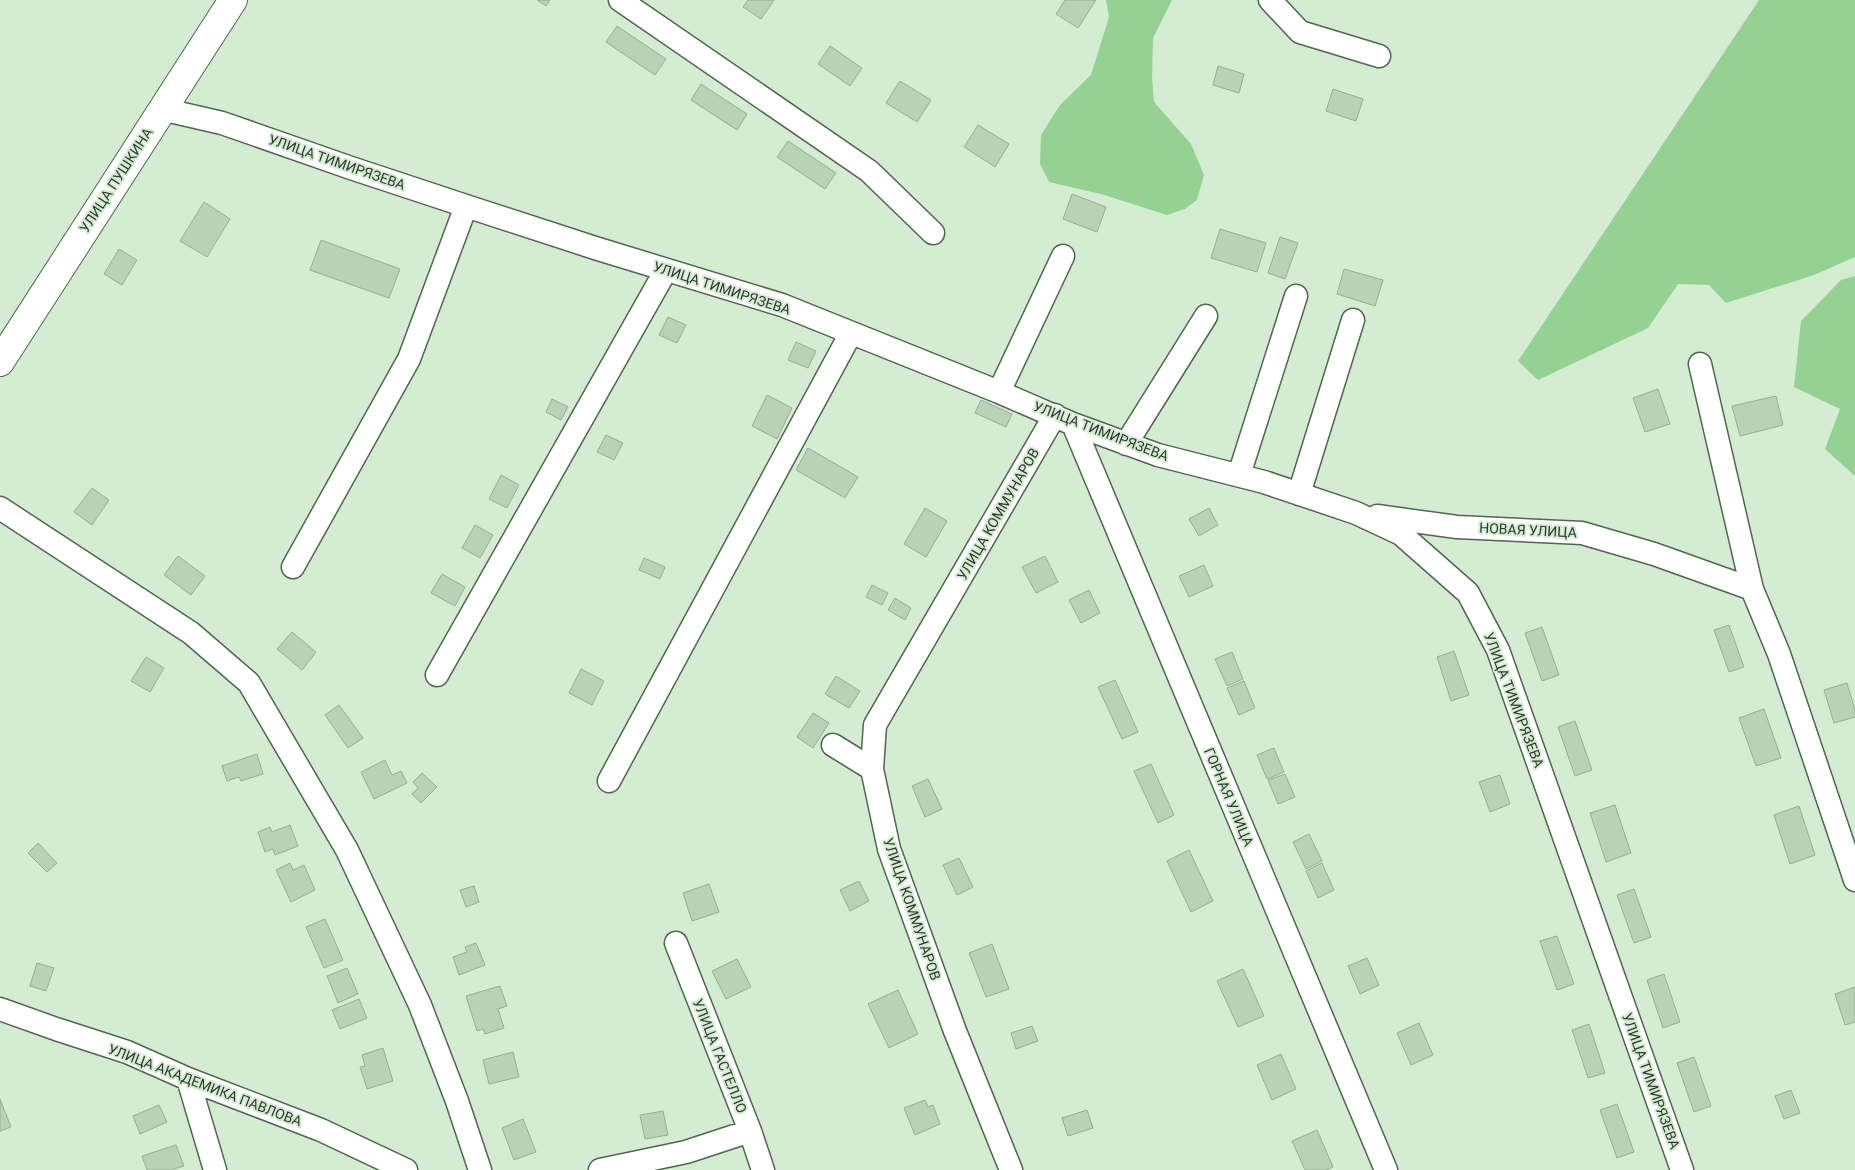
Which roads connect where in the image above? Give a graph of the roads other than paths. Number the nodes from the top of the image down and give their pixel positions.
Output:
1 (233, 0) edge
2 (620, 0) edge
3 (1270, 0) edge
4 (1379, 56) dead end
5 (161, 109) junction
6 (466, 206) junction
7 (933, 233) dead end
8 (1063, 256) dead end
9 (666, 270) junction
10 (1296, 296) dead end
11 (1206, 316) dead end
12 (1353, 320) dead end
13 (851, 333) junction
14 (0, 362) edge
15 (1700, 364) dead end
16 (999, 392) junction
17 (1064, 419) junction
18 (1126, 444) junction
19 (1239, 475) junction
20 (1299, 494) junction
21 (0, 508) edge
22 (1356, 513) junction
23 (293, 567) dead end
24 (1752, 589) junction
25 (437, 675) dead end
26 (833, 745) dead end
27 (872, 769) junction
28 (609, 781) dead end
29 (1855, 880) edge
30 (676, 943) dead end
31 (0, 1009) edge
32 (188, 1079) junction
33 (750, 1131) junction
34 (215, 1170) edge
35 (406, 1170) edge
36 (480, 1170) edge
37 (600, 1170) edge
38 (763, 1170) edge
39 (1011, 1170) edge
40 (1386, 1170) edge
41 (1682, 1170) edge

1 - 5 main road, УЛИЦА ПУШКИНА
2 - 7 street
3 - 4 street
5 - 6 street, УЛИЦА ТИМИРЯЗЕВА
5 - 14 main road, УЛИЦА ПУШКИНА
6 - 9 street, УЛИЦА ТИМИРЯЗЕВА
6 - 23 street
8 - 16 street
9 - 13 street, УЛИЦА ТИМИРЯЗЕВА
9 - 25 street
10 - 19 street
11 - 18 street
12 - 20 street
13 - 16 street, УЛИЦА ТИМИРЯЗЕВА
13 - 28 street
15 - 24 street
16 - 17 street, УЛИЦА ТИМИРЯЗЕВА
17 - 18 street, УЛИЦА ТИМИРЯЗЕВА
17 - 27 street, УЛИЦА КОММУНАРОВ
17 - 40 street, ГОРНАЯ УЛИЦА
18 - 19 street, УЛИЦА ТИМИРЯЗЕВА
19 - 20 street, УЛИЦА ТИМИРЯЗЕВА
20 - 22 street, УЛИЦА ТИМИРЯЗЕВА
21 - 36 street
22 - 24 street, НОВАЯ УЛИЦА
22 - 41 street, УЛИЦА ТИМИРЯЗЕВА
24 - 29 street
26 - 27 street
27 - 39 street, УЛИЦА КОММУНАРОВ
30 - 33 street, УЛИЦА ГАСТЕЛЛО
31 - 32 street, УЛИЦА АКАДЕМИКА ПАВЛОВА
32 - 34 street
32 - 35 street, УЛИЦА АКАДЕМИКА ПАВЛОВА
33 - 37 street
33 - 38 street, УЛИЦА ГАСТЕЛЛО

